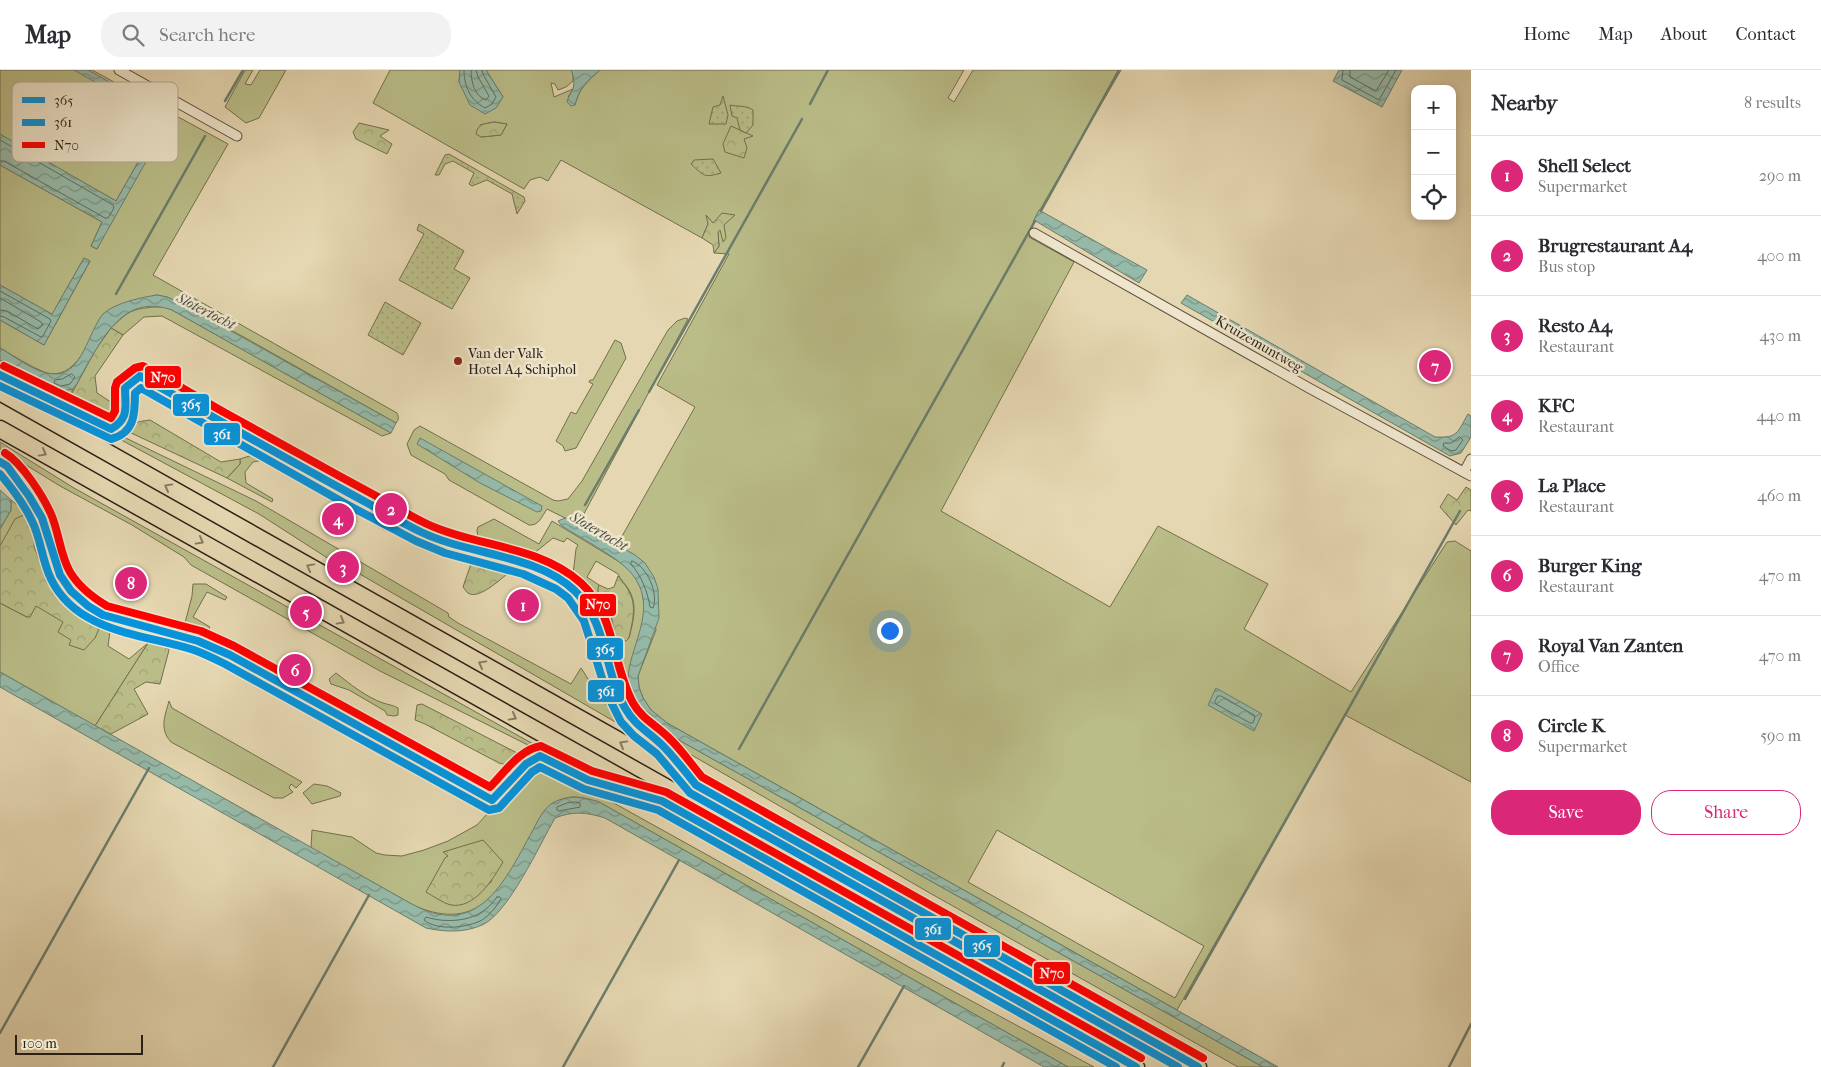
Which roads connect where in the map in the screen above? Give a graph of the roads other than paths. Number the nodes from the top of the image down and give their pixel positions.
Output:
1 (119, 70) edge
2 (140, 82) edge
3 (178, 103) edge
4 (237, 136) dead end
5 (1034, 234) dead end
6 (0, 375) edge
7 (0, 392) edge
8 (88, 418) dead end
9 (0, 429) edge
10 (1471, 459) edge
11 (1467, 474) edge
12 (637, 726) dead end
13 (540, 756) dead end
14 (696, 785) junction
15 (662, 800) junction
16 (1136, 1067) edge
17 (1198, 1067) edge

1 - 2 street
3 - 4 street
5 - 11 street, Kruizemuntweg
6 - 8 highway
14 -> 7 highway
9 -> 15 highway
10 - 11 street
12 - 14 highway
13 - 15 highway
14 - 17 highway
15 - 16 highway

